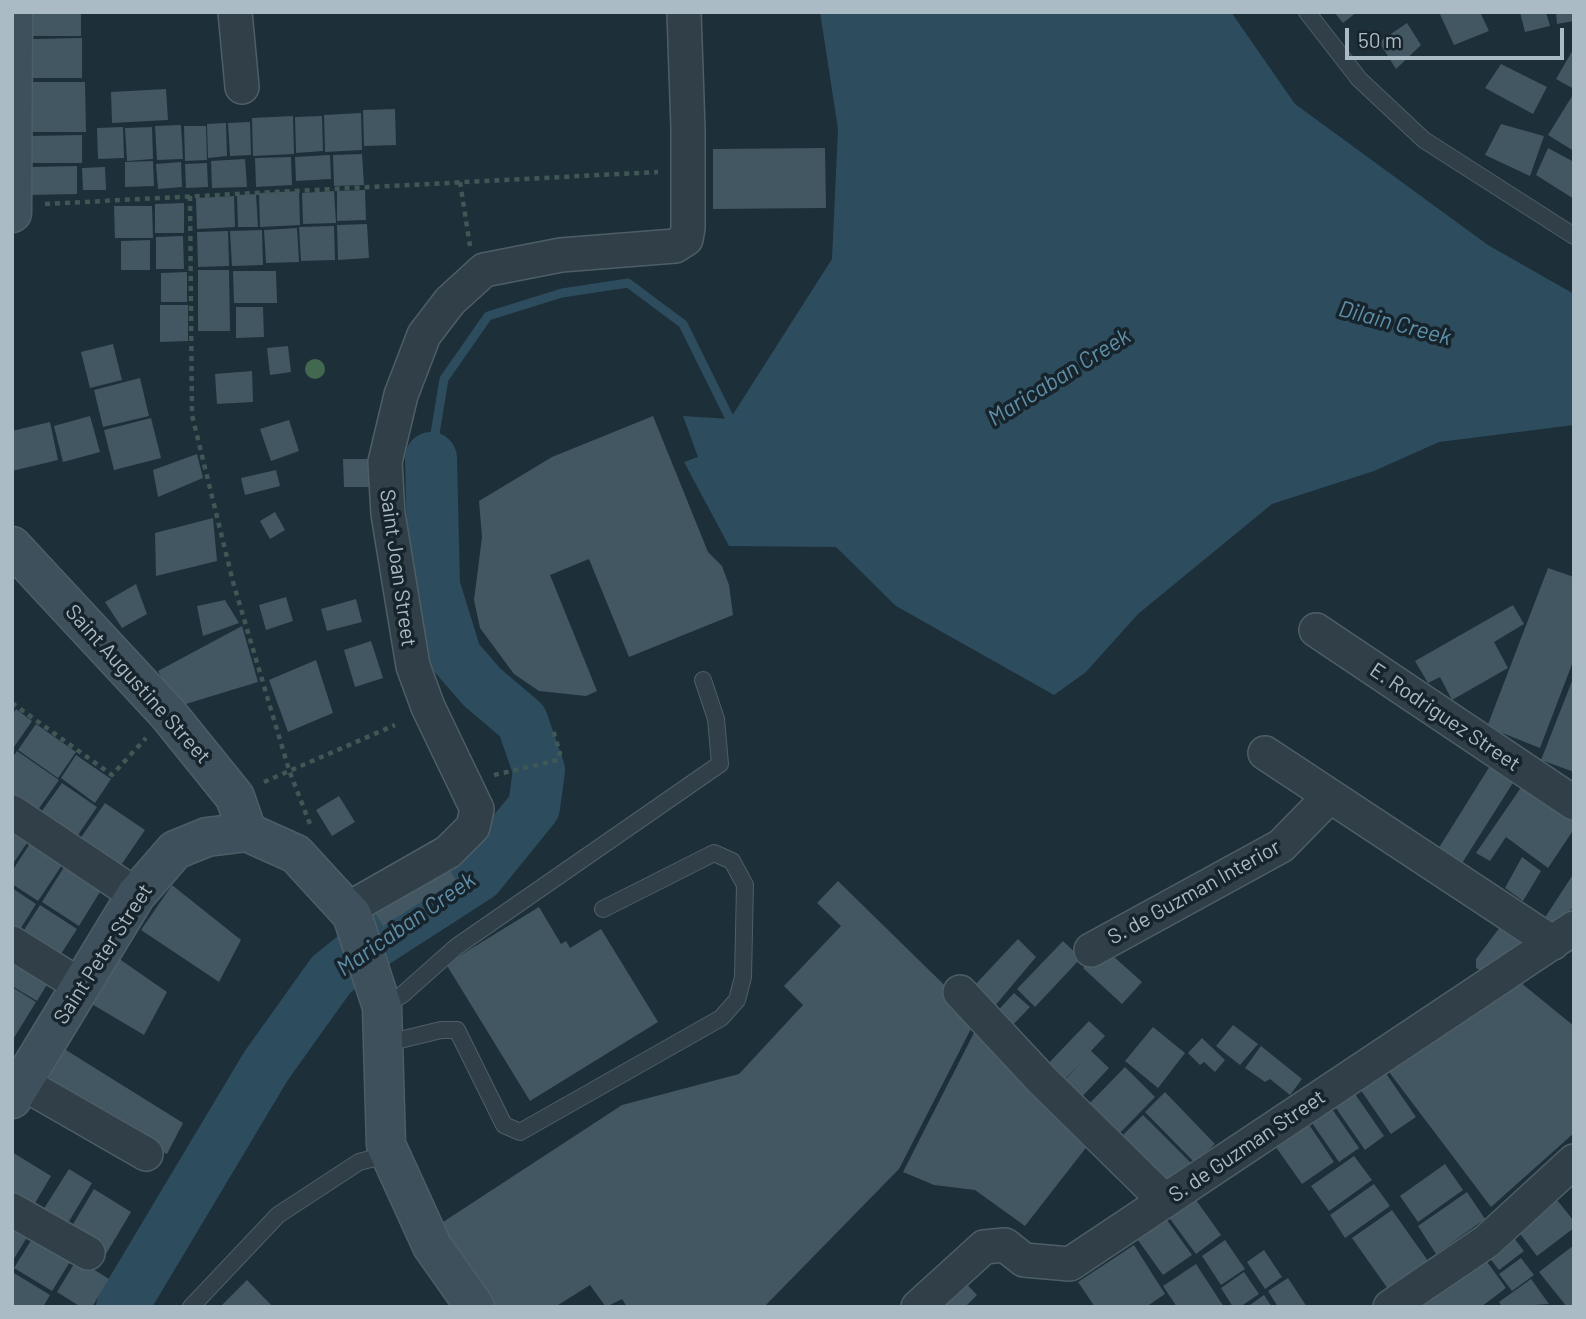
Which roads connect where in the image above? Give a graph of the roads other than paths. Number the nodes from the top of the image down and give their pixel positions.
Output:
1 (13, 12) edge
2 (235, 12) edge
3 (684, 12) edge
4 (1307, 12) edge
5 (242, 86) dead end
6 (13, 209) edge
7 (1574, 236) edge
8 (12, 547) edge
9 (1316, 630) dead end
10 (703, 680) dead end
11 (1265, 753) dead end
12 (1329, 797) junction
13 (1574, 803) edge
14 (12, 812) edge
15 (241, 814) junction
16 (136, 895) junction
17 (603, 909) dead end
18 (350, 912) junction
19 (1563, 936) edge
20 (12, 943) edge
21 (1091, 950) dead end
22 (81, 986) junction
23 (960, 992) dead end
24 (381, 1015) junction
25 (16, 1086) edge
26 (146, 1154) dead end
27 (390, 1154) junction
28 (1574, 1161) edge
29 (1165, 1201) junction
30 (12, 1210) edge
31 (88, 1253) dead end
32 (191, 1307) edge
33 (475, 1307) edge
34 (918, 1307) edge
35 (1390, 1307) edge

1 - 6 street
2 - 5 street
3 - 18 street, Saint Joan Street
4 - 7 lane
8 - 15 street, Saint Augustine Street
9 - 13 street, E. Rodriguez Street
10 - 24 lane
11 - 12 street
12 - 19 street
12 - 21 street, S. de Guzman Interior
14 - 16 street
15 - 16 street, Saint Peter Street
15 - 18 street
16 - 22 street, Saint Peter Street
17 - 24 lane
18 - 24 street
19 - 29 street, S. de Guzman Street
20 - 22 street
22 - 25 street, Saint Peter Street
23 - 29 street
24 - 27 street
25 - 26 street
27 - 32 lane
27 - 33 street
28 - 35 street
29 - 34 street, S. de Guzman Street
30 - 31 street

